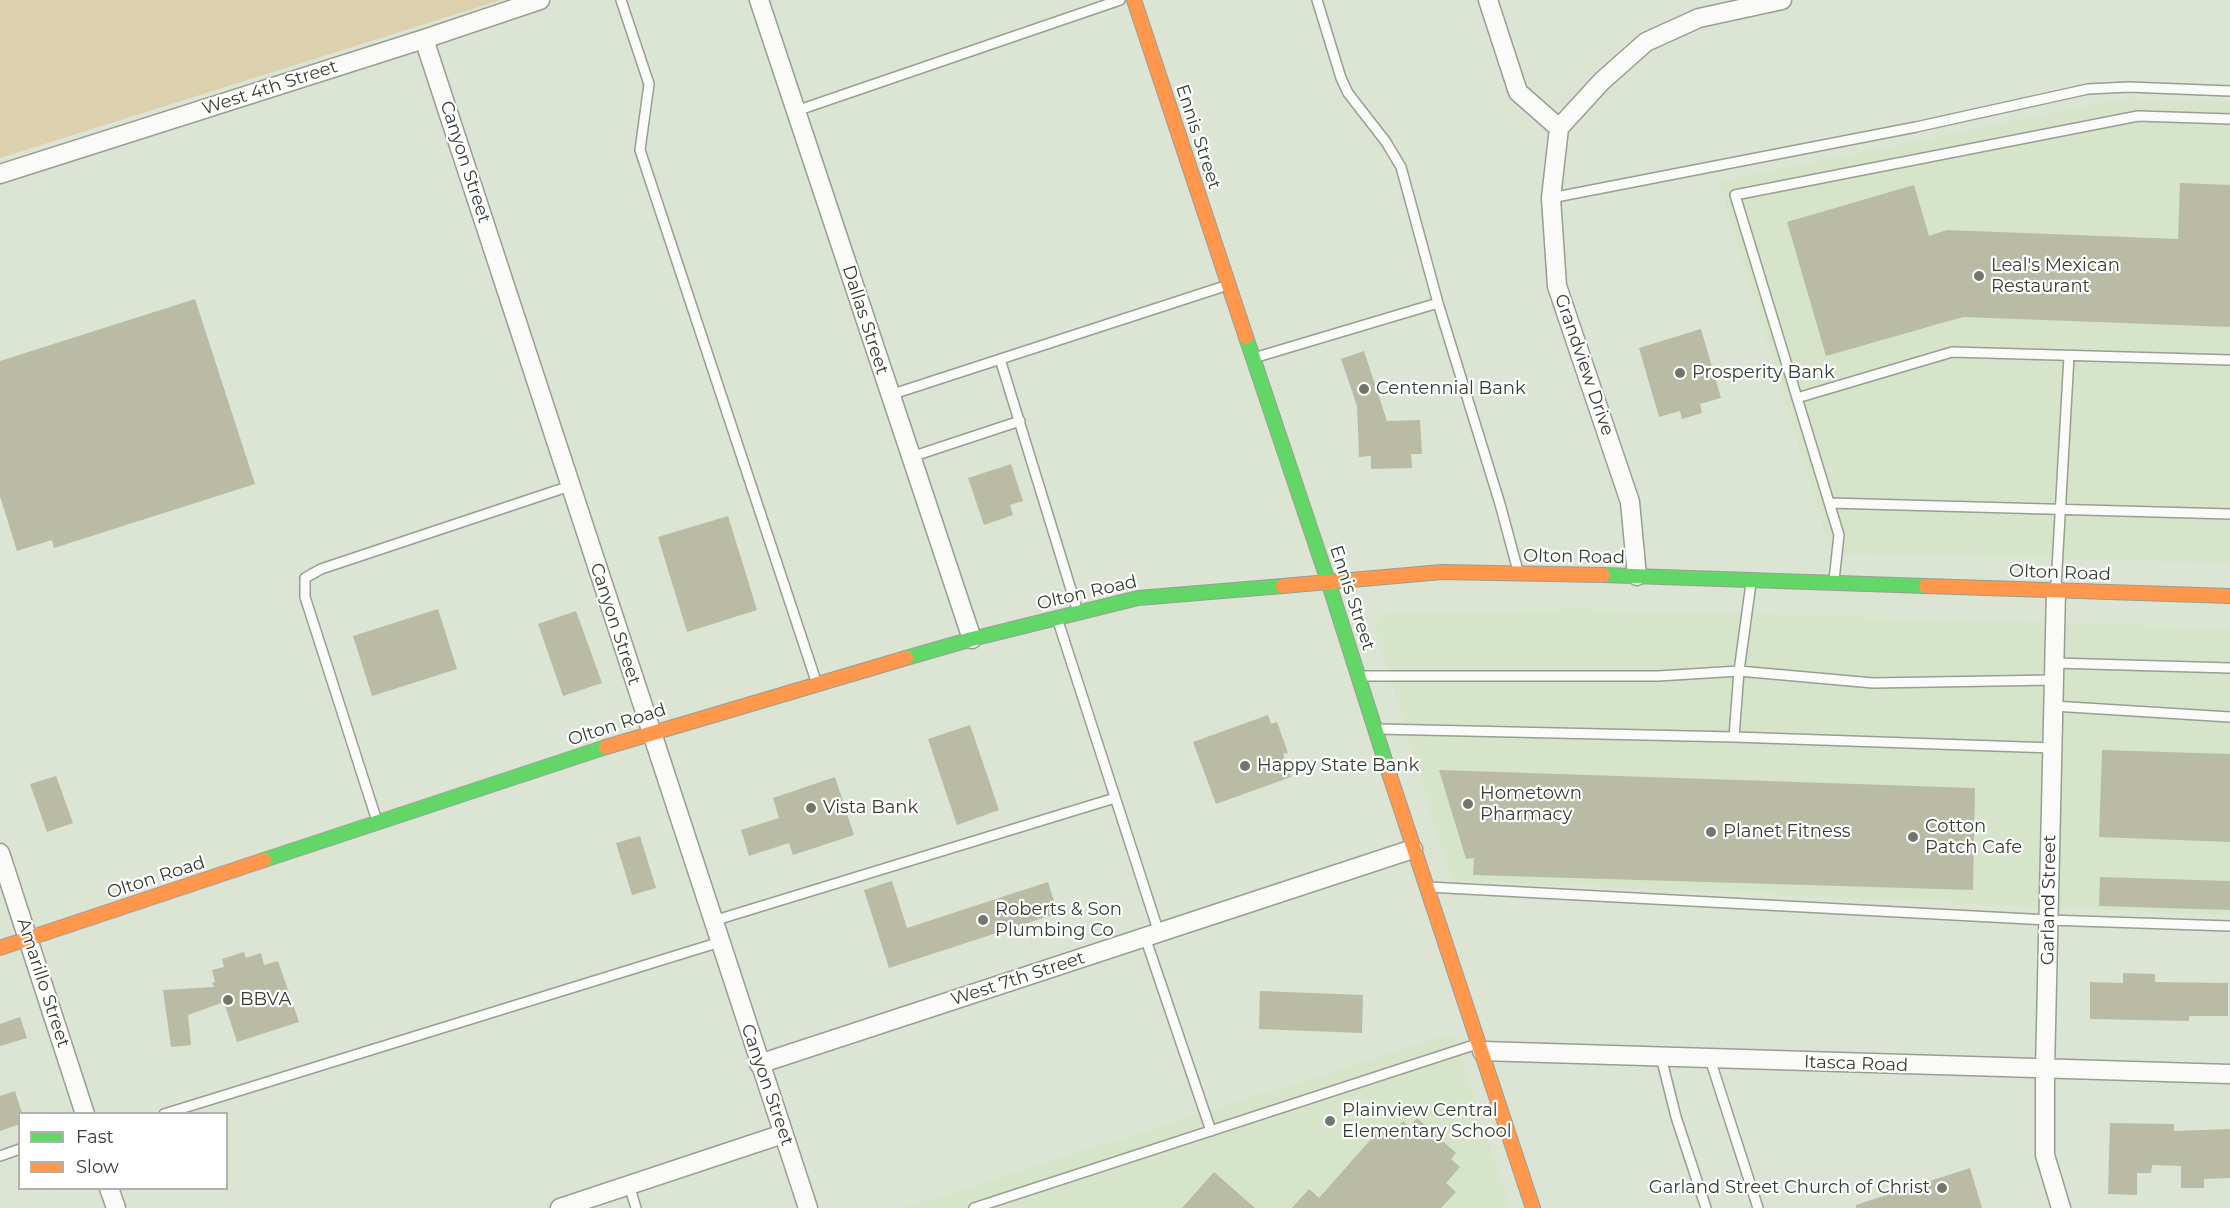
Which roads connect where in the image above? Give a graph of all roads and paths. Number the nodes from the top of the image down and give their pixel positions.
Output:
1 (540, 0) edge
2 (621, 0) edge
3 (759, 0) edge
4 (1120, 0) edge
5 (1134, 0) edge
6 (1317, 0) edge
7 (1488, 0) edge
8 (1782, 0) edge
9 (424, 39) junction
10 (2230, 91) edge
11 (796, 111) junction
12 (2230, 119) edge
13 (1559, 128) junction
14 (0, 174) edge
15 (1551, 198) junction
16 (1228, 285) junction
17 (1438, 303) junction
18 (2069, 356) junction
19 (1253, 358) junction
20 (1000, 359) junction
21 (2230, 360) edge
22 (890, 395) junction
23 (1797, 398) junction
24 (1020, 421) junction
25 (911, 457) junction
26 (570, 486) junction
27 (1829, 503) junction
28 (2061, 508) junction
29 (2230, 514) edge
30 (1519, 573) junction
31 (1637, 576) junction
32 (1328, 580) junction
33 (1751, 580) junction
34 (1834, 583) junction
35 (2056, 590) junction
36 (2230, 596) edge
37 (1079, 613) junction
38 (1057, 618) junction
39 (972, 639) junction
40 (2230, 668) edge
41 (1738, 671) junction
42 (2054, 671) junction
43 (1358, 676) junction
44 (817, 684) junction
45 (2054, 706) junction
46 (2230, 717) edge
47 (1375, 729) junction
48 (651, 732) junction
49 (1734, 737) junction
50 (2053, 748) junction
51 (1115, 798) junction
52 (378, 823) junction
53 (1413, 849) junction
54 (0, 853) edge
55 (1426, 887) junction
56 (2048, 920) junction
57 (712, 921) junction
58 (2230, 926) edge
59 (1152, 935) junction
60 (29, 940) junction
61 (720, 942) junction
62 (0, 948) edge
63 (1480, 1047) junction
64 (1661, 1057) junction
65 (1710, 1059) junction
66 (759, 1064) junction
67 (2045, 1070) junction
68 (2230, 1074) edge
69 (85, 1112) edge
70 (167, 1112) edge
71 (1211, 1131) junction
72 (783, 1134) junction
73 (18, 1150) edge
74 (0, 1156) edge
75 (629, 1185) junction
76 (110, 1190) edge
77 (116, 1208) edge
78 (560, 1208) edge
79 (636, 1208) edge
80 (808, 1208) edge
81 (974, 1208) edge
82 (1533, 1208) edge
83 (1706, 1208) edge
84 (1758, 1208) edge
85 (2061, 1208) edge

1 - 9 street, West 4th Street
2 - 44 lane
3 - 11 street, Dallas Street
4 - 11 lane
5 - 16 main road, Ennis Street
6 - 17 lane
7 - 13 street
8 - 13 street
9 - 14 street, West 4th Street
9 - 26 street, Canyon Street
10 - 15 lane
11 - 22 street, Dallas Street
12 - 23 lane
13 - 15 street, Grandview Drive
15 - 31 street, Grandview Drive
16 - 19 main road, Ennis Street
16 - 20 lane
17 - 19 lane
17 - 30 lane
18 - 21 lane
18 - 23 lane
18 - 28 lane
19 - 32 main road, Ennis Street
20 - 22 lane
20 - 24 lane
22 - 25 street, Dallas Street
23 - 27 lane
24 - 25 lane
24 - 37 lane
25 - 39 street, Dallas Street
26 - 48 street, Canyon Street
26 - 52 lane
27 - 28 lane
27 - 34 lane
28 - 29 lane
28 - 35 lane
30 - 31 main road, Olton Road
30 - 32 main road, Olton Road
31 - 33 main road, Olton Road
32 - 37 main road, Olton Road
32 - 43 main road, Ennis Street
33 - 34 main road, Olton Road
33 - 41 lane
34 - 35 main road, Olton Road
35 - 36 main road, Olton Road
35 - 42 street, Garland Street
37 - 38 main road, Olton Road
38 - 39 main road, Olton Road
38 - 51 lane
39 - 44 main road, Olton Road
40 - 42 lane
41 - 42 lane
41 - 43 lane
41 - 49 lane
42 - 45 street, Garland Street
43 - 47 main road, Ennis Street
44 - 48 main road, Olton Road
45 - 46 lane
45 - 50 street, Garland Street
47 - 49 lane
47 - 53 main road, Ennis Street
48 - 52 main road, Olton Road
48 - 57 street, Canyon Street
49 - 50 lane
50 - 56 street, Garland Street
51 - 57 lane
51 - 59 lane
52 - 60 main road, Olton Road
53 - 55 main road, Ennis Street
53 - 59 street, West 7th Street
54 - 60 street, Amarillo Street
55 - 56 lane
55 - 63 main road, Ennis Street
56 - 58 lane
56 - 67 street, Garland Street
57 - 61 street, Canyon Street
59 - 66 street, West 7th Street
59 - 71 lane
60 - 62 main road, Olton Road
60 - 69 street, Amarillo Street
61 - 66 street, Canyon Street
61 - 70 lane
63 - 64 street, Itasca Road
63 - 71 lane
63 - 82 main road, Ennis Street
64 - 65 street, Itasca Road
64 - 83 lane
65 - 67 street, Itasca Road
65 - 84 lane
66 - 72 street, Canyon Street
67 - 68 street, Itasca Road
67 - 85 street, Garland Street
71 - 81 lane
72 - 75 street
72 - 80 street, Canyon Street
73 - 74 lane
75 - 78 street
75 - 79 lane
76 - 77 street

